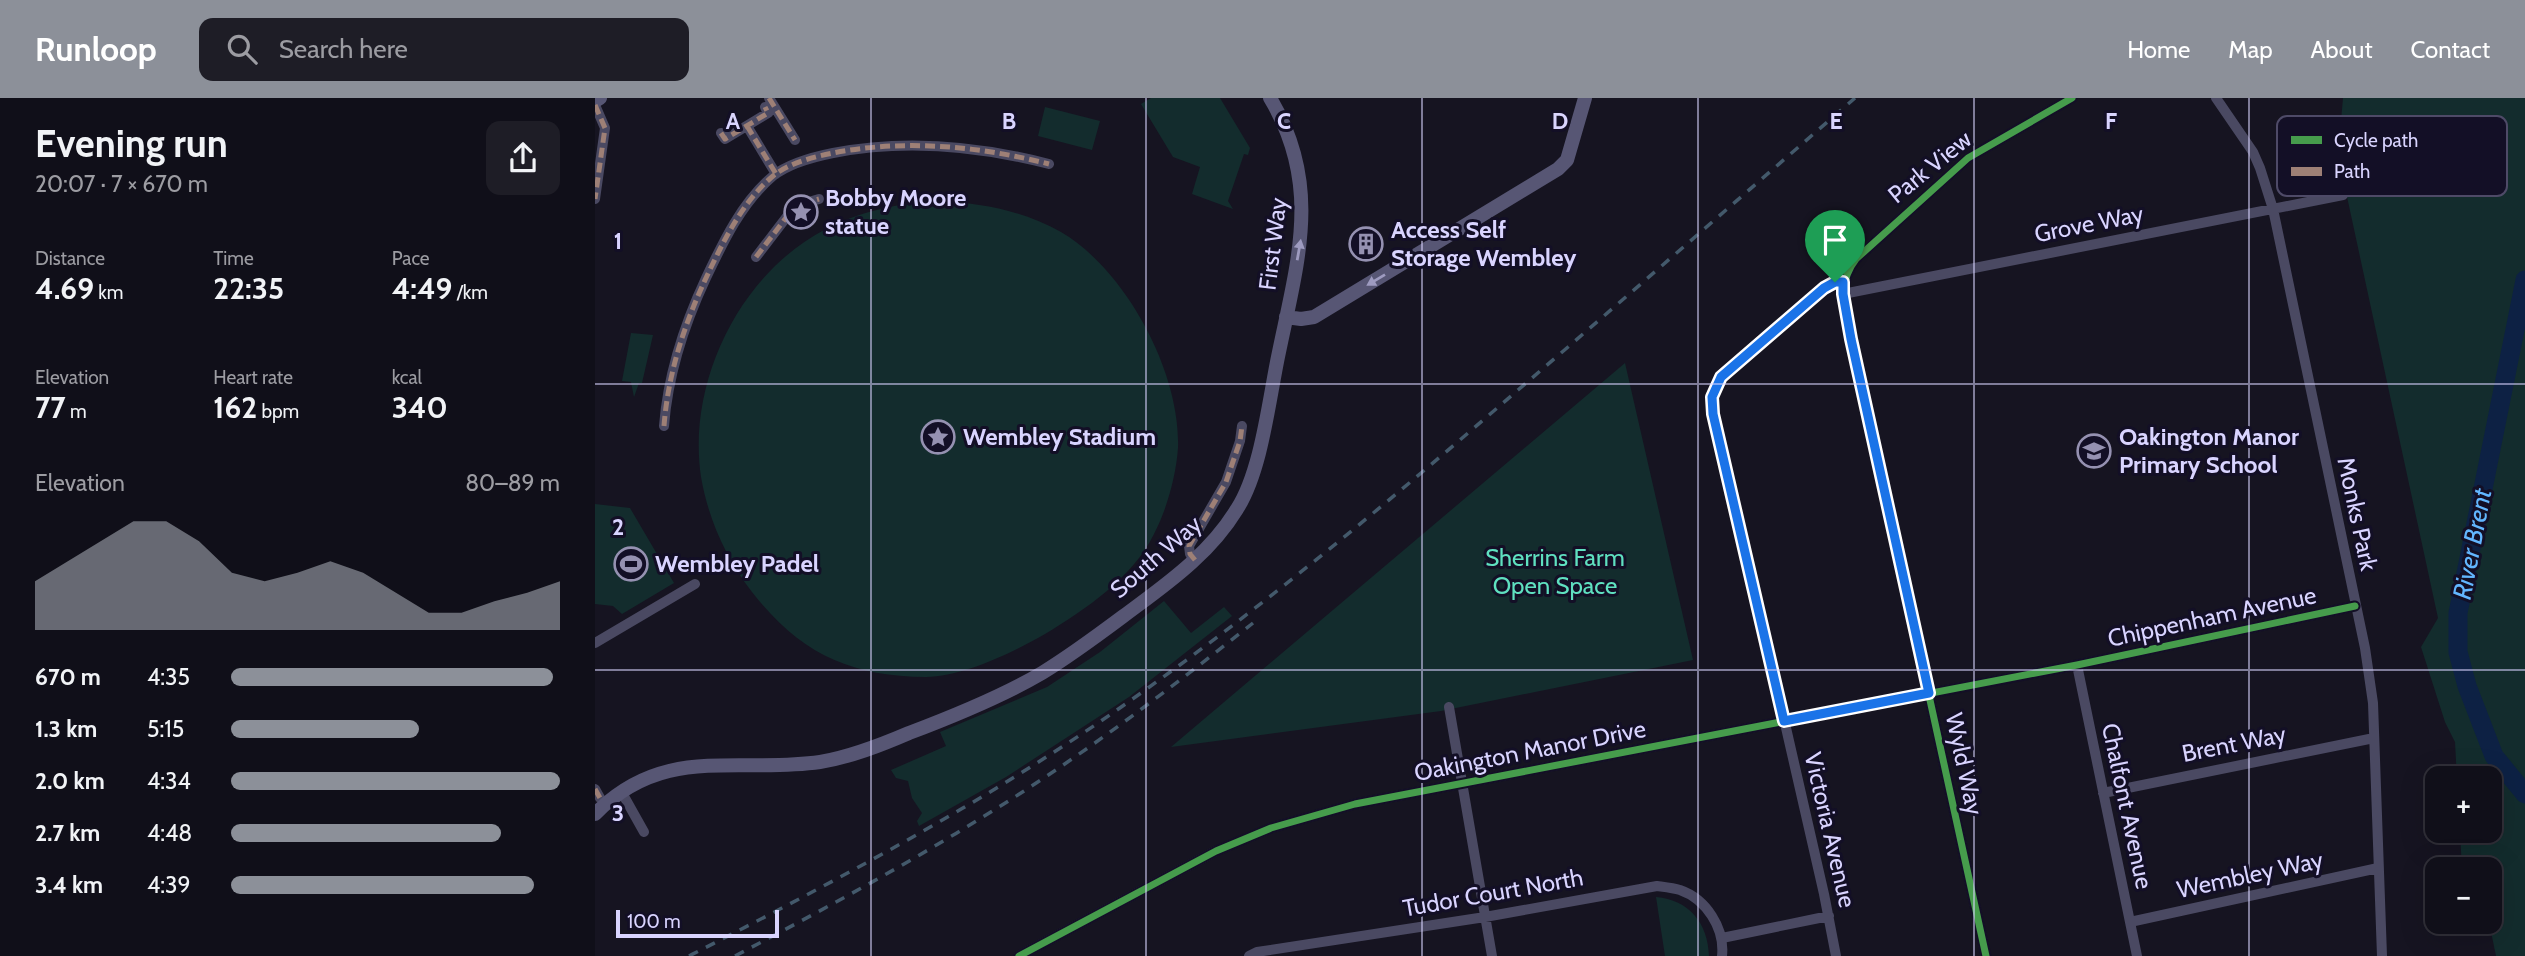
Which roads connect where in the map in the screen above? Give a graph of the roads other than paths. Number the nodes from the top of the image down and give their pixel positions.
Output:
1 (600, 98) edge
2 (1270, 98) edge
3 (1585, 98) edge
4 (2072, 98) edge
5 (2216, 98) edge
6 (595, 103) edge
7 (746, 121) edge
8 (795, 140) dead end
9 (1049, 164) dead end
10 (776, 174) junction
11 (2338, 196) edge
12 (595, 199) edge
13 (819, 199) dead end
14 (795, 206) junction
15 (2273, 209) junction
16 (778, 226) dead end
17 (756, 257) dead end
18 (1843, 288) junction
19 (1286, 317) junction
20 (664, 426) dead end
21 (1242, 426) dead end
22 (1195, 560) junction
23 (695, 584) dead end
24 (2355, 606) junction
25 (595, 643) edge
26 (2077, 665) junction
27 (1929, 693) junction
28 (1449, 707) dead end
29 (1784, 721) junction
30 (2374, 737) junction
31 (1464, 784) junction
32 (621, 791) junction
33 (2103, 793) junction
34 (595, 814) edge
35 (644, 832) dead end
36 (2378, 869) junction
37 (1829, 916) junction
38 (1485, 917) junction
39 (2130, 922) junction
40 (1722, 938) junction
41 (1019, 956) edge
42 (1248, 956) edge
43 (1492, 956) edge
44 (1722, 956) edge
45 (1836, 956) edge
46 (1986, 956) edge
47 (2137, 956) edge
48 (2382, 956) edge

1 - 6 main road
19 -> 2 main road, First Way
3 -> 19 main road
4 - 18 street, Park View
5 - 15 street, Monks Park
6 - 12 street
7 - 8 street
7 - 10 street
9 - 10 street
10 - 20 street
11 - 15 street, Grove Way
13 - 14 street
14 - 16 street
14 - 17 street
15 - 18 street, Grove Way
15 - 24 street, Monks Park
18 - 27 street, Wyld Way
18 - 29 street, Victoria Avenue
19 - 22 main road, South Way
21 - 22 street
22 - 32 main road, South Way
23 - 25 street
24 - 26 street, Chippenham Avenue
24 - 30 street, Monks Park
26 - 27 street, Oakington Manor Drive
26 - 33 street, Chalfont Avenue
27 - 29 street, Oakington Manor Drive
27 - 46 street, Wyld Way
28 - 31 street
29 - 31 street, Oakington Manor Drive
29 - 37 street, Victoria Avenue
30 - 33 street, Brent Way
30 - 36 street, Monks Park
31 - 38 street
31 - 41 street, Oakington Manor Drive
32 - 34 main road, South Way
32 - 35 street
33 - 39 street, Chalfont Avenue
36 - 39 street, Wembley Way
36 - 48 street, Monks Park
37 - 40 street
37 - 45 street, Victoria Avenue
38 - 40 street, Tudor Court North
38 - 42 street, Tudor Court North
38 - 43 street
39 - 47 street, Chalfont Avenue
40 - 44 street

